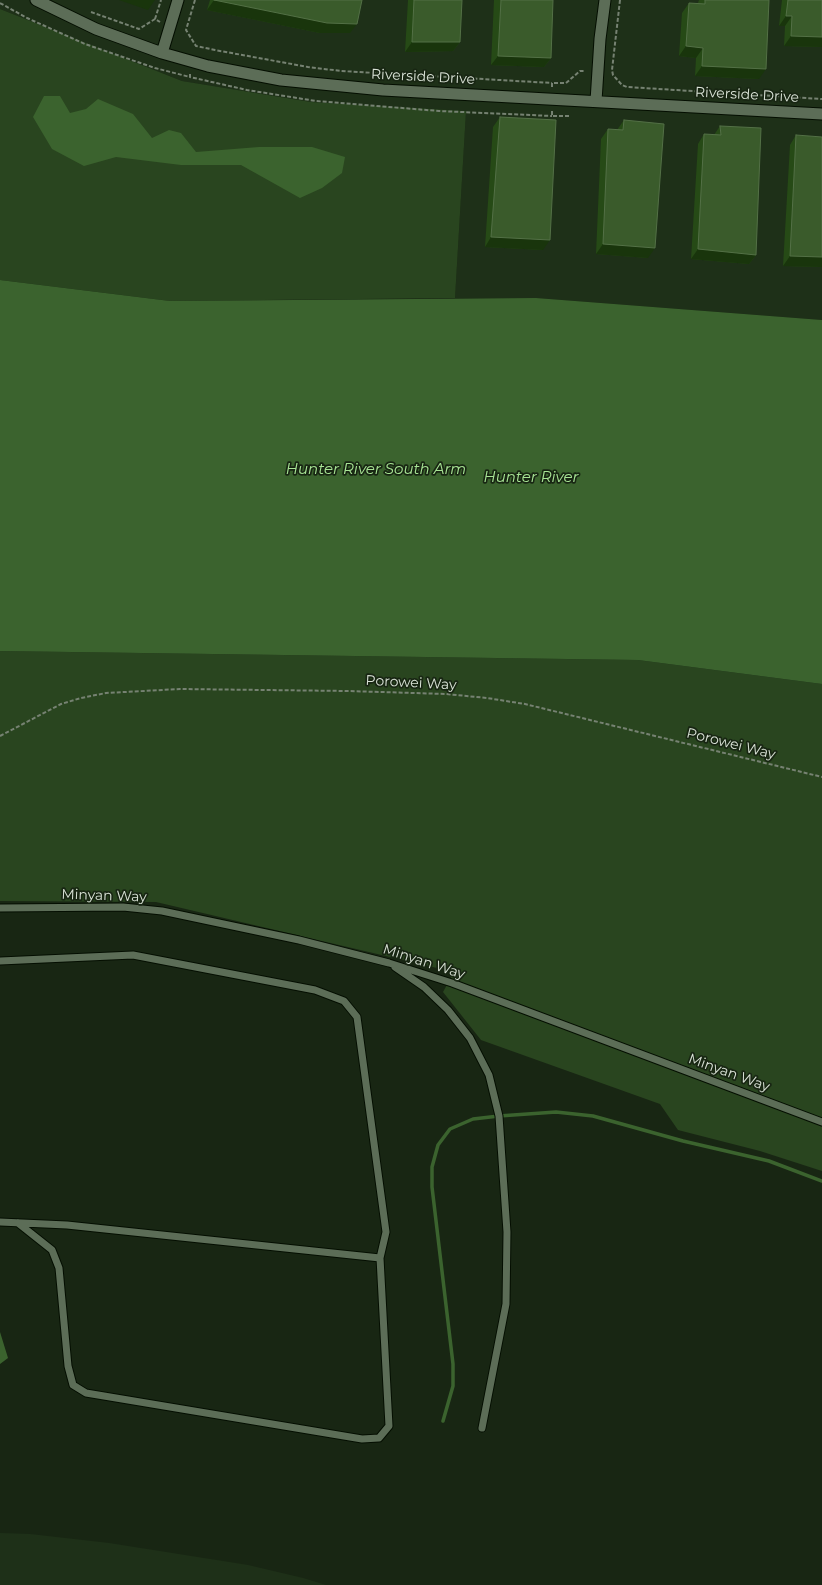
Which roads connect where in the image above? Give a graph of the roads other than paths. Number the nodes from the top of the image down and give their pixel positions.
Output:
1 (36, 0) edge
2 (178, 0) edge
3 (606, 0) edge
4 (162, 53) junction
5 (596, 102) junction
6 (822, 114) edge
7 (0, 908) edge
8 (0, 961) edge
9 (389, 963) junction
10 (822, 1122) edge
11 (0, 1222) edge
12 (18, 1223) junction
13 (380, 1258) junction
14 (482, 1428) dead end

1 - 4 street, Riverside Drive
2 - 4 street
3 - 5 street
4 - 5 street, Riverside Drive
5 - 6 street, Riverside Drive
7 - 9 lane, Minyan Way
8 - 13 lane
9 - 10 lane, Minyan Way
9 - 14 lane
11 - 12 lane
12 - 13 lane
12 - 13 lane

